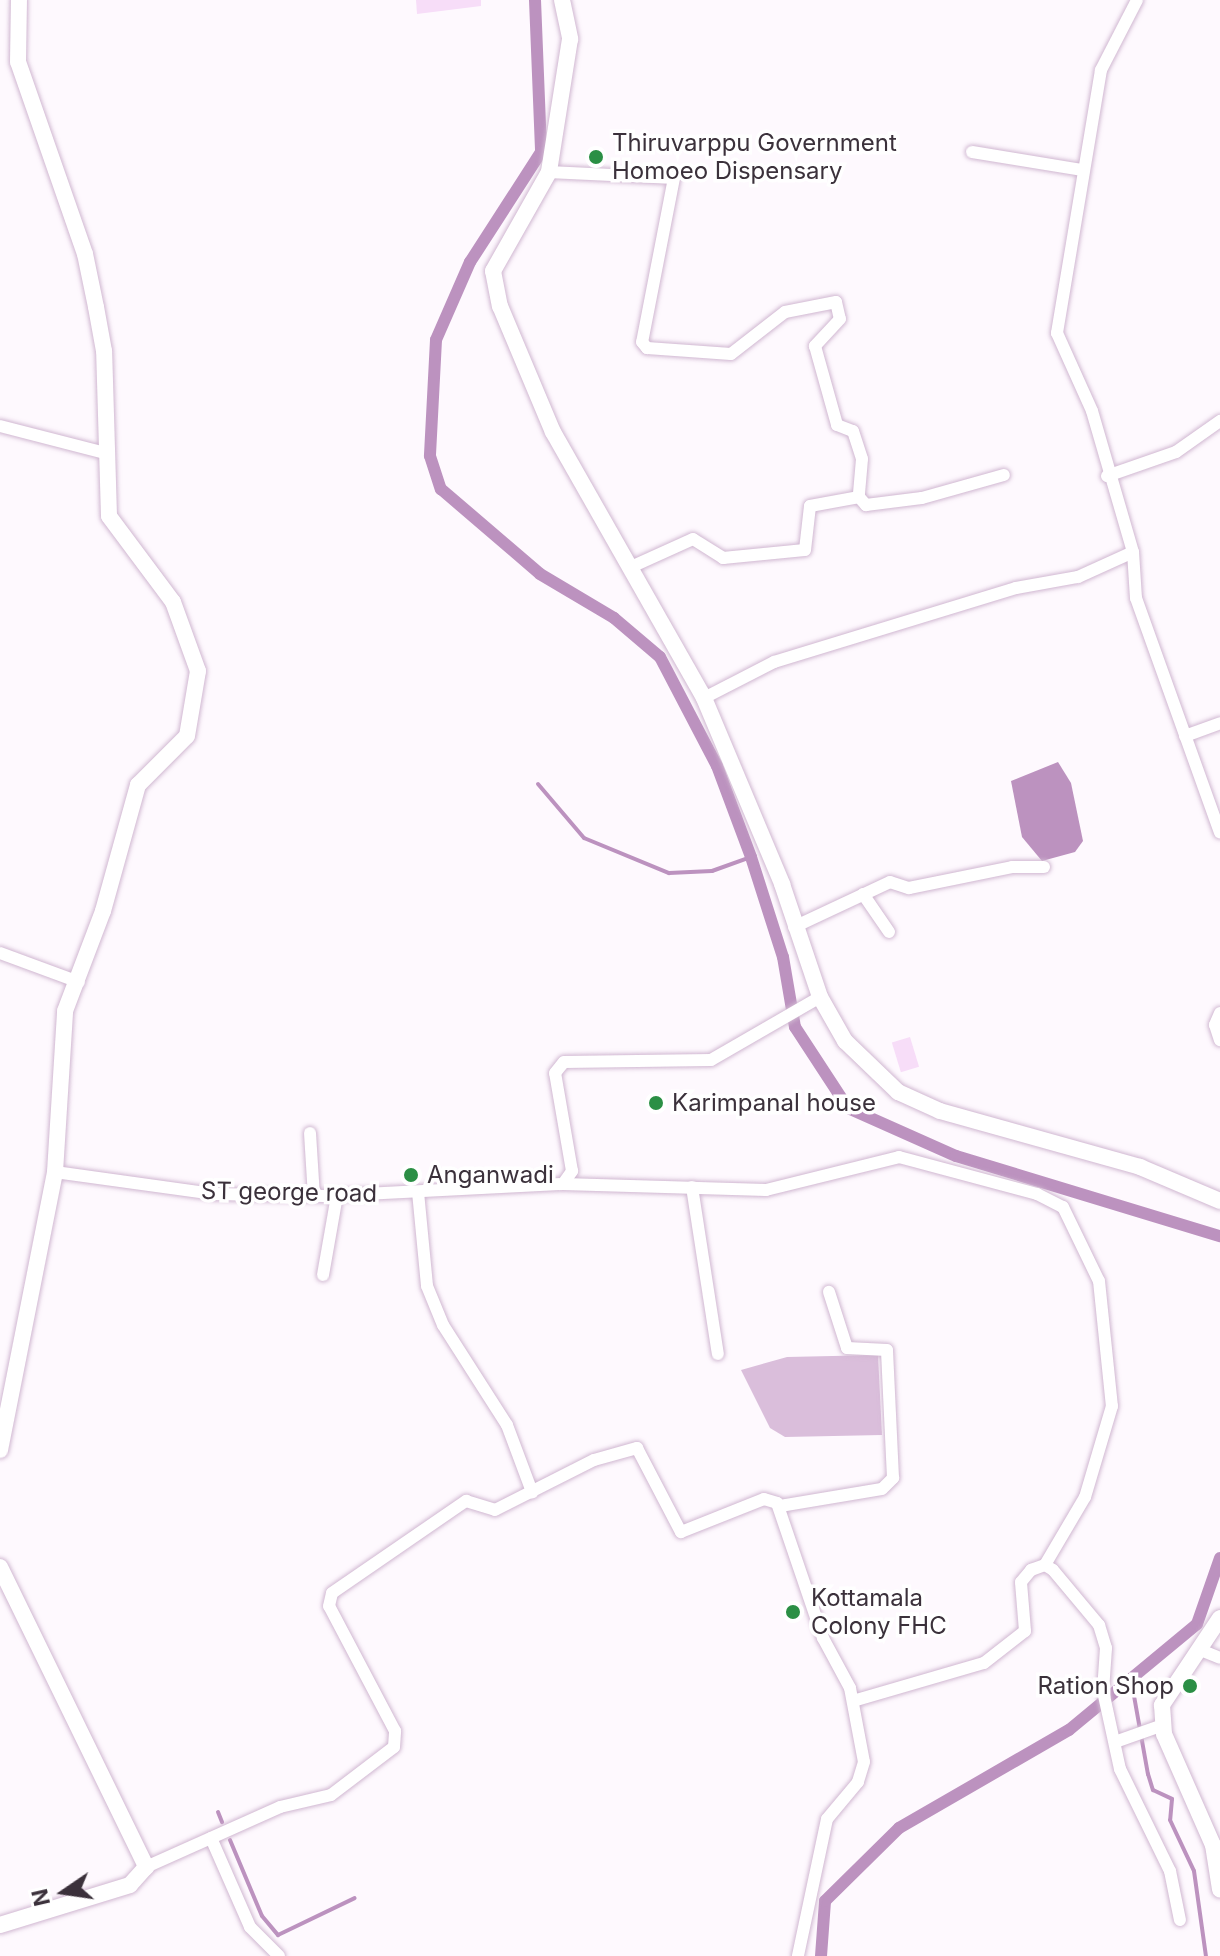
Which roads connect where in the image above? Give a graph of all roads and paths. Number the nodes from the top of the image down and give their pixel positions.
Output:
1 (19, 0) edge
2 (562, 0) edge
3 (1137, 0) edge
4 (972, 152) dead end
5 (1082, 170) junction
6 (549, 172) junction
7 (1220, 421) edge
8 (0, 426) edge
9 (105, 453) junction
10 (1004, 475) dead end
11 (1107, 476) junction
12 (859, 497) junction
13 (1133, 552) junction
14 (631, 567) junction
15 (704, 698) junction
16 (1220, 723) edge
17 (1185, 736) junction
18 (1220, 832) edge
19 (1044, 867) dead end
20 (863, 894) junction
21 (794, 927) junction
22 (889, 932) dead end
23 (0, 953) edge
24 (79, 982) junction
25 (813, 999) junction
26 (1220, 1013) edge
27 (1220, 1040) edge
28 (310, 1133) dead end
29 (55, 1172) junction
30 (563, 1184) junction
31 (692, 1187) junction
32 (418, 1192) junction
33 (314, 1196) junction
34 (337, 1196) junction
35 (1220, 1201) edge
36 (323, 1275) dead end
37 (829, 1292) dead end
38 (718, 1354) dead end
39 (0, 1450) edge
40 (532, 1492) junction
41 (780, 1506) junction
42 (1045, 1565) junction
43 (0, 1567) edge
44 (1220, 1618) edge
45 (1203, 1651) junction
46 (1220, 1658) edge
47 (853, 1701) junction
48 (1163, 1725) junction
49 (1115, 1742) junction
50 (211, 1838) junction
51 (146, 1867) junction
52 (1220, 1889) edge
53 (1180, 1920) dead end
54 (0, 1925) edge
55 (279, 1956) edge
56 (798, 1956) edge

1 - 9 main road
2 - 6 main road
3 - 5 street
4 - 5 street
5 - 11 street
6 - 12 street
6 - 14 main road
7 - 11 street
8 - 9 street
9 - 24 main road
10 - 12 street
11 - 13 street
12 - 14 street
13 - 15 street
13 - 17 street
14 - 15 main road
15 - 21 main road
16 - 17 street
17 - 18 street
19 - 20 street
20 - 21 street
20 - 22 street
21 - 25 main road
23 - 24 street
24 - 29 main road
25 - 30 street
25 - 35 main road
26 - 27 street
28 - 33 street
29 - 33 street, ST george road
29 - 39 main road
30 - 31 street, ST george road
30 - 32 street, ST george road
31 - 38 street
31 - 42 street, ST george road
32 - 34 street, ST george road
32 - 40 street
33 - 34 street, ST george road
34 - 36 street
37 - 41 street
40 - 41 street
40 - 50 street
41 - 47 street
42 - 47 street, ST george road
42 - 49 street
43 - 51 main road
44 - 45 main road
45 - 46 street
45 - 48 main road
47 - 56 street
48 - 49 street
48 - 52 main road
49 - 53 street
50 - 51 street
50 - 55 street
51 - 54 main road

